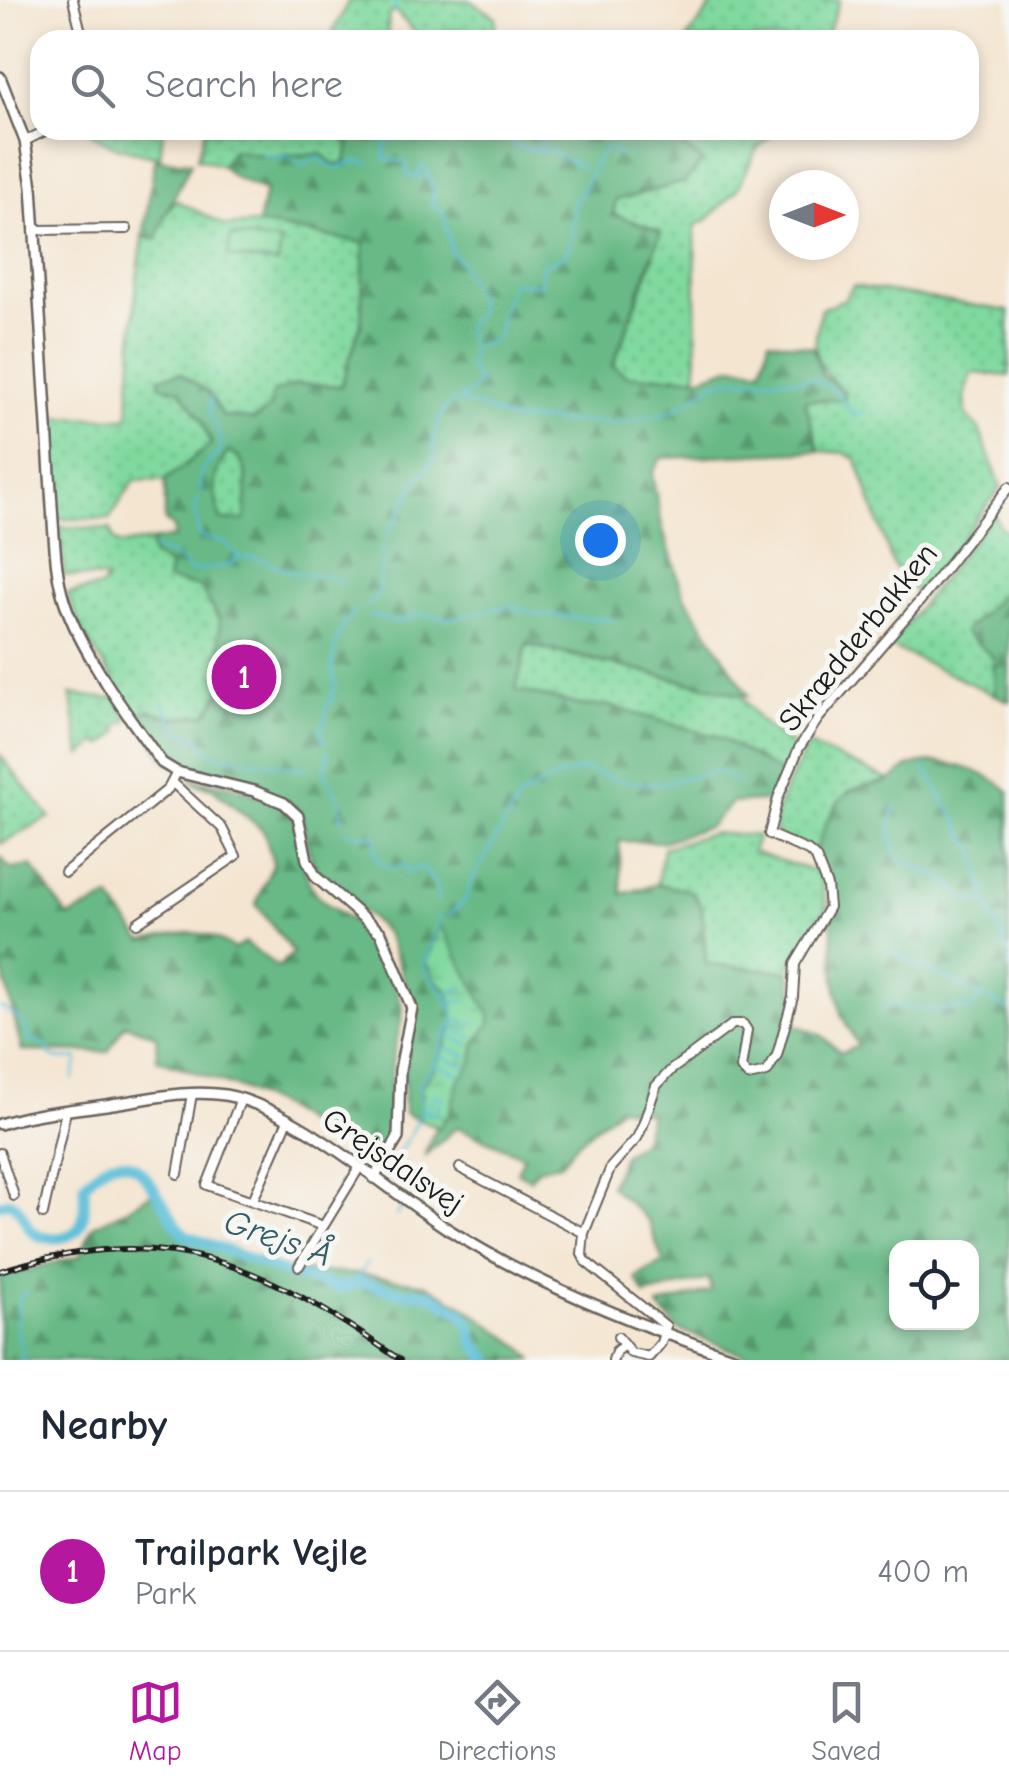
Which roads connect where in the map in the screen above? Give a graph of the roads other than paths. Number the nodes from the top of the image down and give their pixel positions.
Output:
1 (73, 0) edge
2 (80, 30) edge
3 (0, 78) edge
4 (30, 138) edge
5 (25, 141) junction
6 (128, 229) dead end
7 (34, 230) junction
8 (1009, 487) edge
9 (176, 772) junction
10 (173, 783) junction
11 (66, 872) dead end
12 (137, 923) dead end
13 (192, 1094) junction
14 (241, 1099) junction
15 (66, 1111) junction
16 (288, 1120) junction
17 (0, 1124) edge
18 (0, 1153) edge
19 (359, 1168) junction
20 (460, 1168) dead end
21 (178, 1174) dead end
22 (374, 1178) junction
23 (14, 1196) dead end
24 (253, 1200) junction
25 (43, 1214) dead end
26 (323, 1226) junction
27 (584, 1233) junction
28 (299, 1266) dead end
29 (665, 1333) junction
30 (618, 1337) dead end
31 (624, 1346) junction
32 (649, 1359) edge
33 (613, 1360) edge
34 (741, 1360) edge

1 - 2 street
3 - 5 street
4 - 5 street
5 - 7 street
6 - 7 street
7 - 9 street
8 - 27 street, Skrædderbakken
9 - 10 street
9 - 22 street
10 - 11 street
10 - 12 street
13 - 14 street, Grejsdalsvej
13 - 15 street, Grejsdalsvej
13 - 21 street
14 - 16 street, Grejsdalsvej
14 - 24 street
15 - 17 street, Grejsdalsvej
15 - 25 street
16 - 19 street, Grejsdalsvej
16 - 24 street
18 - 23 street
19 - 22 street, Grejsdalsvej
19 - 26 street
20 - 27 street
22 - 29 street, Grejsdalsvej
24 - 26 street
26 - 28 street
27 - 29 street
29 - 32 street
29 - 34 street, Grejsdalsvej
30 - 31 street
31 - 32 street
31 - 33 street

